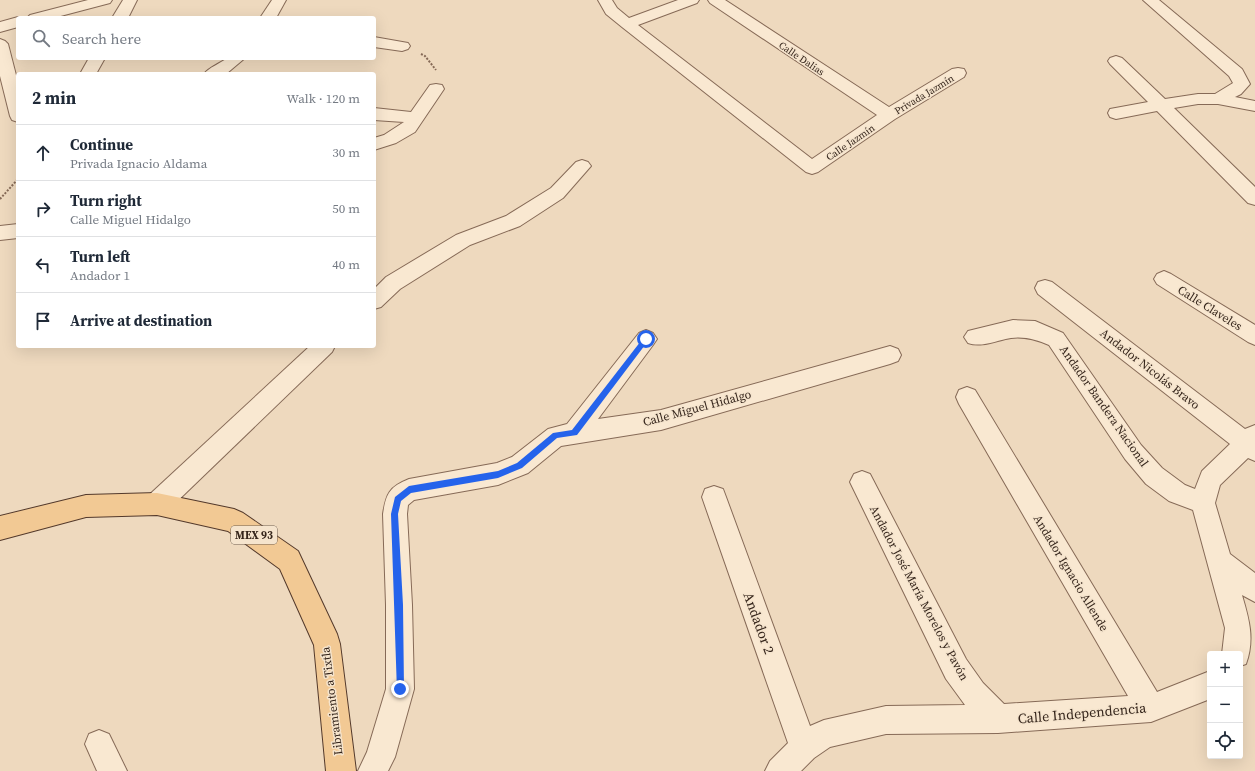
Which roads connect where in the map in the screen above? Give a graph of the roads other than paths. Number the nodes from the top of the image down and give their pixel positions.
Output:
1 (105, 0) edge
2 (130, 0) edge
3 (279, 0) edge
4 (605, 0) edge
5 (692, 0) edge
6 (715, 0) edge
7 (1150, 0) edge
8 (43, 16) edge
9 (121, 16) edge
10 (269, 16) edge
11 (16, 23) edge
12 (627, 24) junction
13 (0, 27) edge
14 (376, 42) edge
15 (0, 44) edge
16 (402, 46) road end
17 (96, 60) edge
18 (234, 60) edge
19 (1116, 61) dead end
20 (89, 72) edge
21 (219, 72) edge
22 (958, 74) dead end
23 (436, 89) road end
24 (1218, 99) junction
25 (1162, 106) junction
26 (1255, 106) edge
27 (16, 108) edge
28 (376, 114) edge
29 (1116, 114) dead end
30 (889, 115) junction
31 (16, 117) edge
32 (416, 118) junction
33 (0, 121) edge
34 (376, 143) edge
35 (582, 166) dead end
36 (1255, 198) edge
37 (16, 231) edge
38 (0, 233) edge
39 (1164, 279) dead end
40 (1045, 288) dead end
41 (376, 299) edge
42 (1255, 336) edge
43 (975, 337) dead end
44 (646, 339) dead end
45 (322, 348) edge
46 (890, 355) dead end
47 (967, 397) dead end
48 (574, 433) junction
49 (1252, 443) edge
50 (862, 482) dead end
51 (714, 498) dead end
52 (1203, 503) junction
53 (157, 504) junction
54 (0, 528) edge
55 (1219, 561) junction
56 (1255, 589) edge
57 (1236, 651) edge
58 (1207, 686) edge
59 (1151, 708) junction
60 (998, 719) junction
61 (98, 744) dead end
62 (804, 748) junction
63 (112, 771) edge
64 (341, 771) edge
65 (374, 771) edge
66 (780, 771) edge

1 - 8 street
2 - 9 street
3 - 10 street
4 - 12 street
5 - 12 street
6 - 30 street, Calle Dalias
7 - 24 street
11 - 13 street
12 - 30 street, Calle Jazmín
14 - 16 street
15 - 27 street
17 - 20 street
18 - 21 street
19 - 25 street
22 - 30 street, Privada Jazmín
23 - 32 street
24 - 25 street
24 - 26 street
25 - 29 street
25 - 36 street
28 - 32 street
31 - 33 street
32 - 34 street
35 - 41 street
37 - 38 street
39 - 42 street, Calle Claveles
40 - 49 street, Andador Nicolás Bravo
43 - 52 street, Andador Bandera Nacional
44 - 48 street
45 - 53 street
46 - 48 street, Calle Miguel Hidalgo
47 - 59 street, Andador Ignacio Allende
48 - 65 street, Calle Miguel Hidalgo
49 - 52 street
50 - 60 street, Andador José María Morelos y Pavón
51 - 62 street, Andador 2
52 - 55 street
53 - 54 main road, Libramiento a Tixtla / MEX 93
53 - 64 main road, Libramiento a Tixtla / MEX 93
55 - 56 street
55 - 57 street
58 - 59 street, Calle Independencia
59 - 60 street, Calle Independencia
60 - 62 street, Calle Independencia
61 - 63 street
62 - 66 street, Calle Independencia

